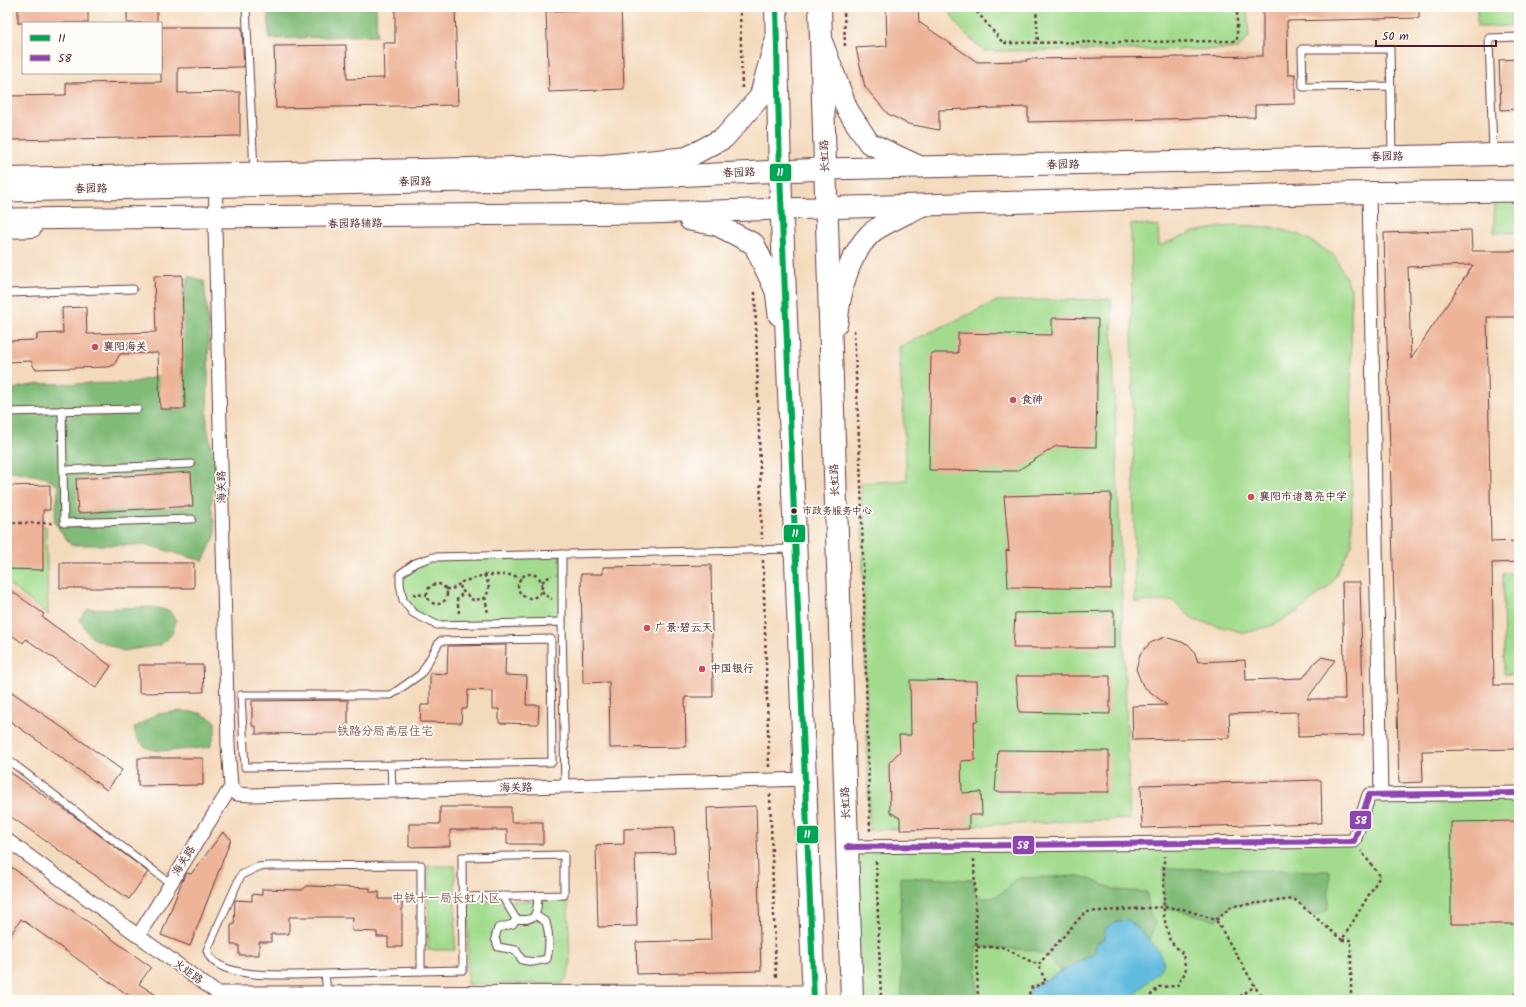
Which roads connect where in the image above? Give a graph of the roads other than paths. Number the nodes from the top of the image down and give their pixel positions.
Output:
1 (246, 7) edge
2 (776, 7) edge
3 (820, 7) edge
4 (776, 37) junction
5 (1519, 37) edge
6 (821, 39) junction
7 (1391, 86) junction
8 (693, 154) junction
9 (1493, 154) junction
10 (1519, 154) edge
11 (1392, 157) junction
12 (922, 168) junction
13 (826, 169) junction
14 (254, 171) junction
15 (780, 172) junction
16 (7, 176) edge
17 (651, 177) junction
18 (216, 186) junction
19 (7, 191) edge
20 (1519, 191) edge
21 (1369, 193) junction
22 (922, 205) junction
23 (827, 208) junction
24 (782, 209) junction
25 (644, 213) junction
26 (7, 219) edge
27 (215, 221) junction
28 (704, 223) junction
29 (7, 230) edge
30 (133, 289) dead end
31 (7, 293) edge
32 (789, 379) junction
33 (832, 379) junction
34 (137, 409) dead end
35 (62, 410) junction
36 (7, 412) edge
37 (191, 464) dead end
38 (64, 470) junction
39 (192, 519) dead end
40 (796, 548) junction
41 (562, 554) junction
42 (562, 622) junction
43 (7, 759) edge
44 (391, 765) junction
45 (805, 779) junction
46 (231, 787) junction
47 (565, 787) junction
48 (392, 791) junction
49 (1519, 793) edge
50 (1381, 795) junction
51 (7, 840) edge
52 (847, 847) junction
53 (170, 883) junction
54 (538, 895) junction
55 (502, 896) junction
56 (462, 897) junction
57 (535, 915) junction
58 (516, 919) junction
59 (138, 936) junction
60 (421, 971) junction
61 (326, 974) junction
62 (327, 992) junction
63 (214, 996) edge
64 (580, 996) edge
65 (814, 996) edge
66 (852, 1000) edge

1 - 14 lane
2 - 4 highway
3 - 6 highway, 长虹路
4 - 8 main road
4 - 15 highway
5 - 9 lane
6 - 12 main road
6 - 13 highway, 长虹路
7 - 7 lane
7 - 11 lane
8 - 14 street
8 - 17 main road
9 - 10 main road, 春园路
9 - 11 main road, 春园路
11 - 12 main road, 春园路
12 - 13 main road, 春园路
13 - 15 main road, 春园路
13 - 23 highway, 长虹路
14 - 16 street
15 - 17 main road, 春园路
15 - 24 highway
17 - 18 main road, 春园路
18 - 19 main road, 春园路
18 - 27 street, 海关路
20 - 21 main road
21 - 22 main road
21 - 50 street
22 - 23 main road
22 - 33 main road
23 - 24 main road
23 - 33 highway, 长虹路
24 - 25 main road
24 - 32 highway
25 - 27 main road
25 - 28 main road
26 - 27 main road
27 - 28 street, 春园路辅路
27 - 29 street, 春园路辅路
27 - 46 street, 海关路
28 - 32 main road
30 - 31 lane
32 - 40 highway
33 - 52 highway, 长虹路
34 - 35 lane
35 - 36 lane
35 - 38 lane
37 - 38 lane
38 - 39 lane
40 - 41 lane
40 - 45 highway
41 - 42 lane
41 - 42 lane
42 - 47 lane
43 - 53 lane
44 - 44 lane
44 - 48 lane
45 - 47 street, 海关路
45 - 65 highway
46 - 48 street, 海关路
46 - 53 street, 海关路
47 - 48 street, 海关路
49 - 50 street
50 - 52 street
51 - 59 street, 火炬路
52 - 66 highway, 长虹路
53 - 59 street, 海关路
54 - 55 lane
54 - 56 lane
54 - 57 lane
55 - 56 lane
55 - 58 lane
56 - 60 lane
57 - 58 lane
57 - 58 lane
59 - 63 street, 火炬路
60 - 61 lane
60 - 61 lane
61 - 62 lane
62 - 63 street, 火炬路
62 - 64 street, 火炬路
64 - 65 street, 火炬路

